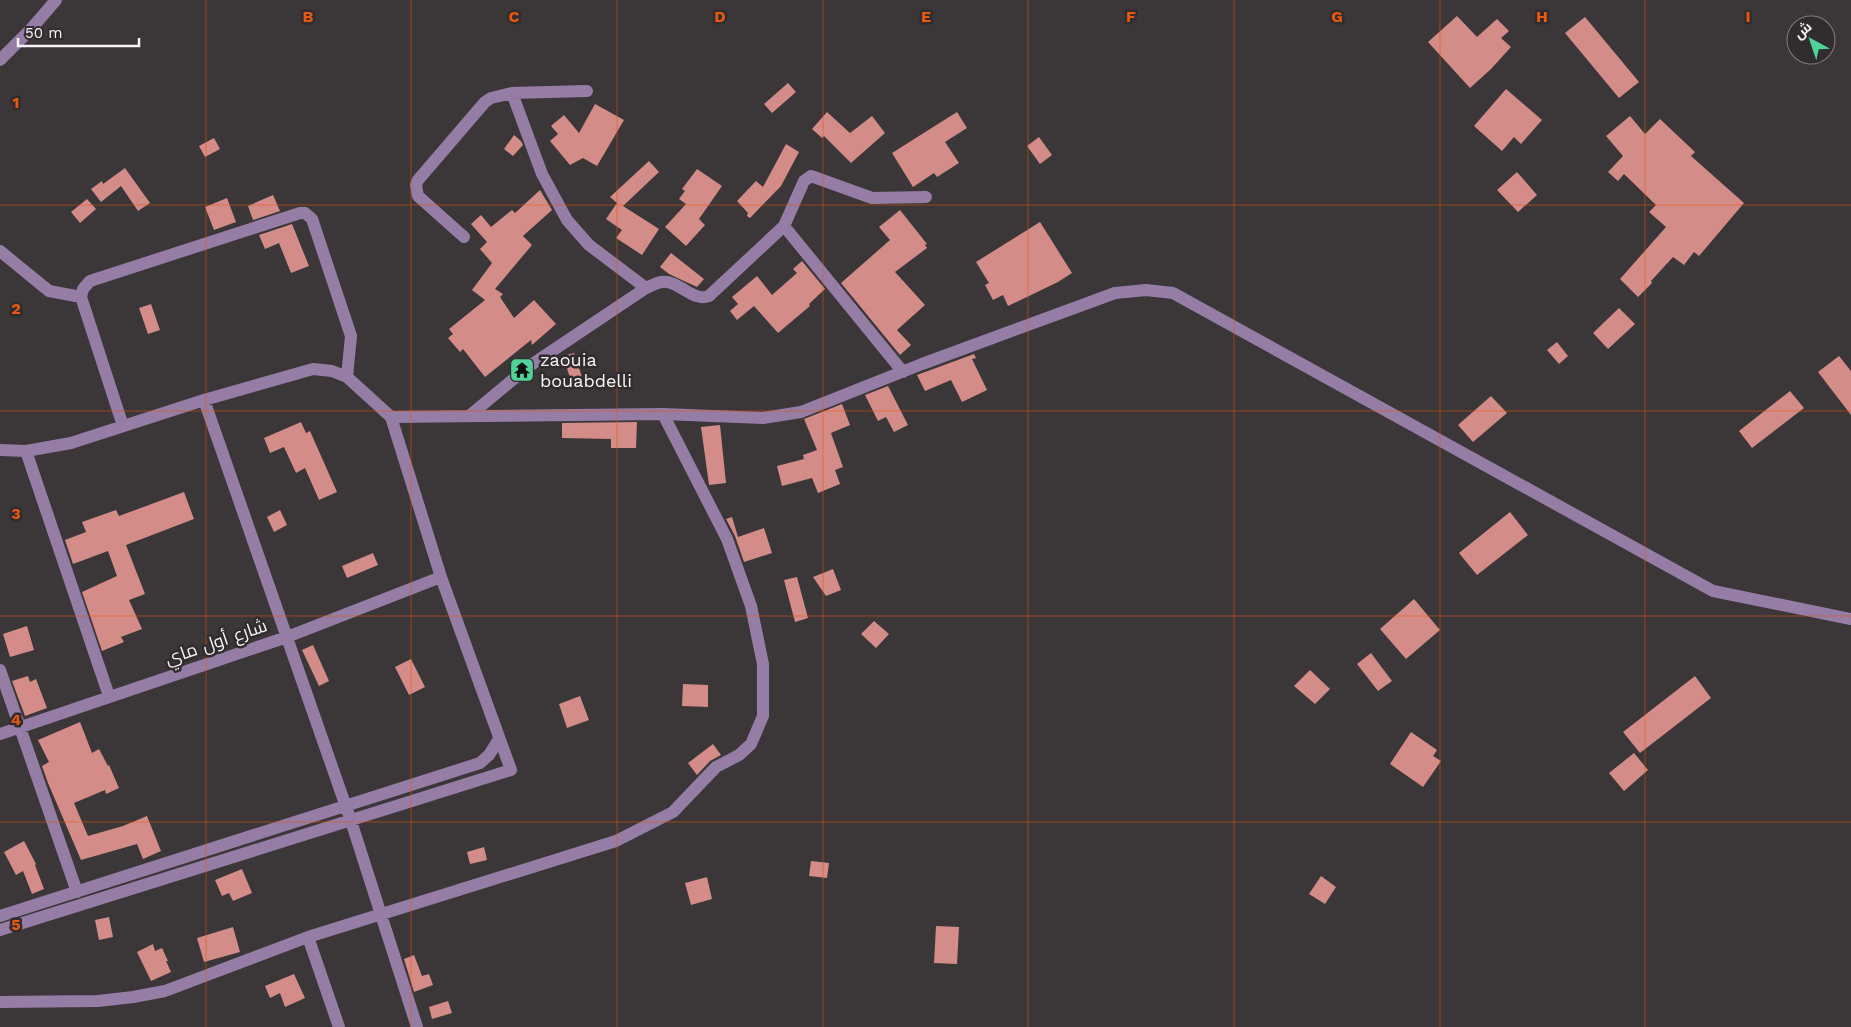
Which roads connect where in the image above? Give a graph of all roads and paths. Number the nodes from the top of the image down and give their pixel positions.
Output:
1 (56, 0) edge
2 (0, 60) edge
3 (587, 91) dead end
4 (512, 93) junction
5 (926, 197) dead end
6 (784, 226) junction
7 (464, 237) dead end
8 (0, 251) edge
9 (646, 288) junction
10 (80, 297) junction
11 (903, 372) junction
12 (347, 377) junction
13 (204, 400) junction
14 (663, 414) junction
15 (469, 416) junction
16 (391, 417) junction
17 (124, 426) junction
18 (0, 450) edge
19 (26, 451) junction
20 (441, 577) junction
21 (1851, 619) edge
22 (286, 637) junction
23 (0, 670) edge
24 (109, 696) junction
25 (19, 728) junction
26 (0, 734) edge
27 (499, 739) junction
28 (346, 806) junction
29 (351, 821) junction
30 (77, 892) junction
31 (380, 914) junction
32 (0, 916) edge
33 (0, 930) edge
34 (308, 938) junction
35 (0, 1002) edge
36 (339, 1027) edge
37 (417, 1027) edge

1 - 2 street
3 - 4 street
4 - 7 street
4 - 9 street
5 - 6 street
6 - 9 street
6 - 11 street
8 - 10 street
9 - 15 street
10 - 12 street
10 - 17 street
11 - 14 street
11 - 21 street
12 - 13 street
12 - 16 street
13 - 17 street
13 - 22 street
14 - 15 street
14 - 31 street
15 - 16 street
16 - 20 street
17 - 19 street
18 - 19 street
19 - 24 street
20 - 22 street, شارع أول ماي
20 - 27 street
22 - 24 street, شارع أول ماي
22 - 28 street
23 - 25 street
24 - 25 street, شارع أول ماي
25 - 26 street, شارع أول ماي
25 - 30 street
27 - 28 street
27 - 29 street
28 - 29 street
28 - 30 street
29 - 31 street
29 - 33 street
30 - 32 street
31 - 34 street
31 - 37 street
34 - 35 street
34 - 36 street

